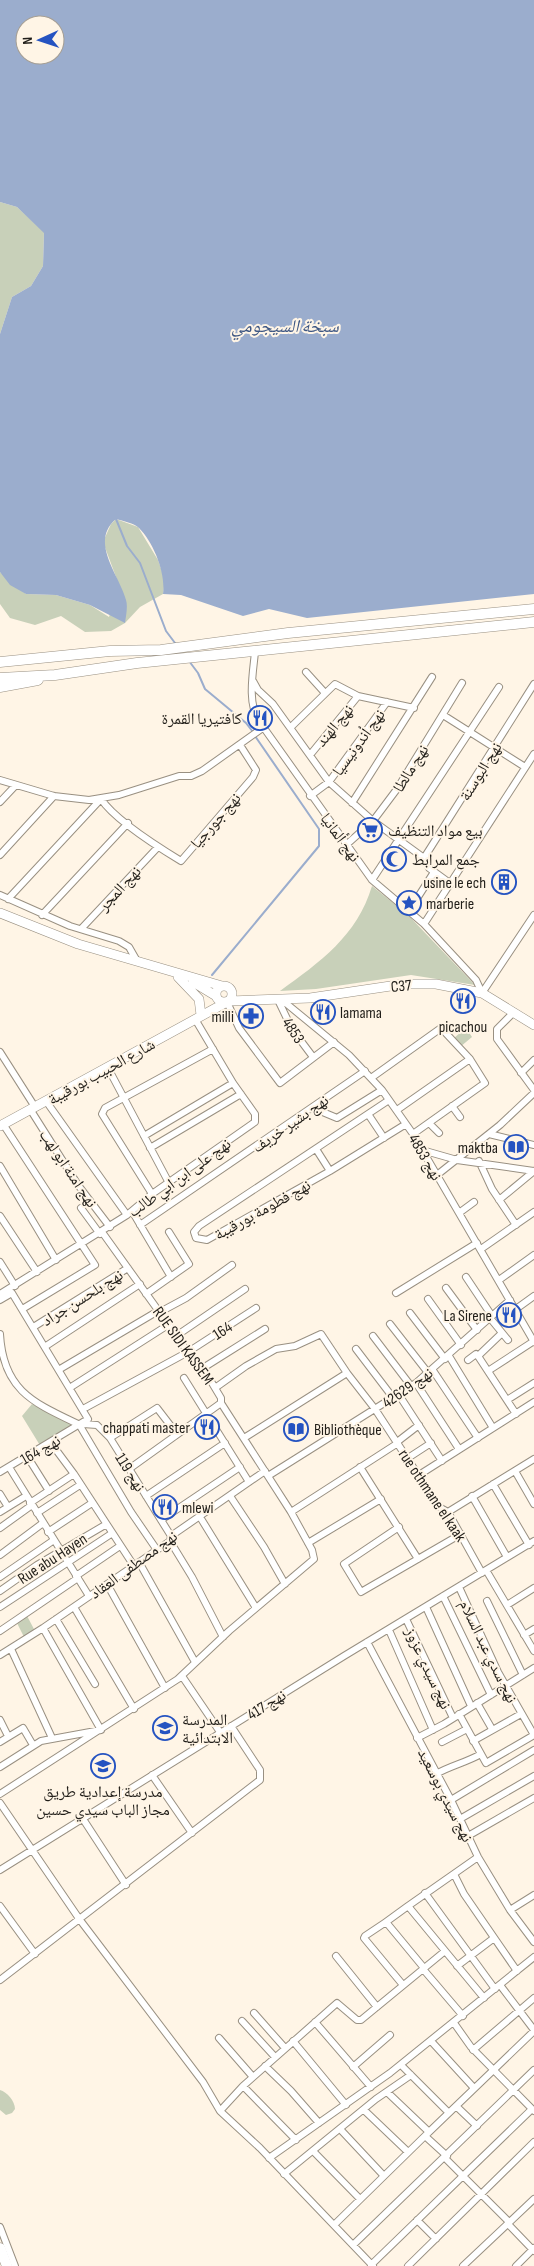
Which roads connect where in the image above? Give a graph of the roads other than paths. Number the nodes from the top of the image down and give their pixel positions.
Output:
1 (534, 608) edge
2 (534, 622) edge
3 (255, 652) junction
4 (0, 662) edge
5 (306, 672) dead end
6 (55, 675) junction
7 (432, 677) dead end
8 (0, 678) edge
9 (252, 680) junction
10 (462, 683) dead end
11 (534, 684) edge
12 (0, 687) edge
13 (499, 687) dead end
14 (325, 693) junction
15 (358, 696) junction
16 (387, 702) junction
17 (414, 708) junction
18 (443, 715) junction
19 (291, 727) junction
20 (262, 729) junction
21 (469, 730) junction
22 (240, 745) junction
23 (495, 747) junction
24 (534, 754) edge
25 (310, 755) junction
26 (526, 767) junction
27 (0, 780) edge
28 (329, 782) junction
29 (16, 785) junction
30 (54, 796) junction
31 (310, 796) junction
32 (101, 799) junction
33 (0, 802) edge
34 (352, 803) junction
35 (373, 821) junction
36 (128, 823) junction
37 (399, 841) junction
38 (346, 845) junction
39 (158, 847) junction
40 (0, 855) edge
41 (424, 858) junction
42 (434, 872) junction
43 (372, 880) junction
44 (451, 884) junction
45 (0, 894) edge
46 (8, 899) junction
47 (409, 911) junction
48 (0, 913) edge
49 (42, 915) junction
50 (534, 916) edge
51 (424, 924) junction
52 (81, 929) junction
53 (137, 960) junction
54 (175, 975) junction
55 (226, 988) junction
56 (482, 993) junction
57 (216, 996) junction
58 (260, 999) junction
59 (280, 1000) junction
60 (227, 1002) junction
61 (514, 1012) junction
62 (198, 1017) junction
63 (534, 1024) edge
64 (334, 1042) junction
65 (213, 1049) junction
66 (0, 1052) edge
67 (313, 1058) junction
68 (470, 1060) junction
69 (534, 1060) edge
70 (108, 1068) junction
71 (365, 1071) junction
72 (521, 1073) junction
73 (371, 1078) junction
74 (233, 1083) junction
75 (382, 1090) junction
76 (534, 1091) edge
77 (241, 1094) junction
78 (124, 1099) junction
79 (389, 1100) junction
80 (46, 1101) junction
81 (452, 1106) junction
82 (32, 1108) junction
83 (312, 1108) junction
84 (397, 1110) junction
85 (368, 1114) junction
86 (460, 1117) dead end
87 (429, 1123) junction
88 (406, 1124) junction
89 (2, 1125) edge
90 (439, 1133) dead end
91 (414, 1134) junction
92 (489, 1134) junction
93 (144, 1136) junction
94 (384, 1138) junction
95 (534, 1145) edge
96 (150, 1148) junction
97 (316, 1149) junction
98 (422, 1150) junction
99 (457, 1160) junction
100 (479, 1161) junction
101 (0, 1166) edge
102 (330, 1171) junction
103 (534, 1171) edge
104 (437, 1174) junction
105 (169, 1182) junction
106 (152, 1194) junction
107 (499, 1200) junction
108 (474, 1202) dead end
109 (81, 1208) dead end
110 (534, 1212) edge
111 (129, 1213) junction
112 (460, 1213) junction
113 (0, 1216) edge
114 (516, 1225) junction
115 (140, 1226) junction
116 (110, 1227) junction
117 (169, 1232) dead end
118 (101, 1233) junction
119 (82, 1245) junction
120 (479, 1246) junction
121 (534, 1255) edge
122 (56, 1260) junction
123 (0, 1262) edge
124 (232, 1265) dead end
125 (128, 1268) junction
126 (37, 1272) junction
127 (171, 1277) junction
128 (466, 1278) dead end
129 (499, 1280) junction
130 (140, 1284) junction
131 (13, 1286) junction
132 (446, 1288) dead end
133 (245, 1289) dead end
134 (1, 1291) edge
135 (396, 1292) dead end
136 (146, 1294) junction
137 (534, 1296) edge
138 (428, 1299) dead end
139 (0, 1300) edge
140 (510, 1300) junction
141 (24, 1308) junction
142 (256, 1308) dead end
143 (516, 1309) junction
144 (159, 1312) junction
145 (410, 1313) dead end
146 (491, 1317) junction
147 (390, 1324) dead end
148 (168, 1325) junction
149 (35, 1326) junction
150 (266, 1329) dead end
151 (476, 1330) junction
152 (532, 1332) edge
153 (502, 1333) junction
154 (0, 1334) edge
155 (176, 1336) junction
156 (373, 1336) dead end
157 (508, 1340) dead end
158 (534, 1342) edge
159 (461, 1345) junction
160 (46, 1346) junction
161 (356, 1349) dead end
162 (188, 1352) junction
163 (478, 1356) junction
164 (447, 1357) junction
165 (468, 1360) dead end
166 (204, 1368) junction
167 (60, 1369) junction
168 (430, 1371) junction
169 (488, 1371) junction
170 (347, 1373) junction
171 (184, 1378) dead end
172 (534, 1383) edge
173 (414, 1385) junction
174 (71, 1387) junction
175 (215, 1388) junction
176 (397, 1397) junction
177 (507, 1400) junction
178 (534, 1402) edge
179 (221, 1403) junction
180 (83, 1408) junction
181 (375, 1409) junction
182 (206, 1414) junction
183 (516, 1414) junction
184 (93, 1423) junction
185 (80, 1425) junction
186 (419, 1425) junction
187 (493, 1428) junction
188 (177, 1434) junction
189 (110, 1438) junction
190 (244, 1438) junction
191 (478, 1438) junction
192 (398, 1442) junction
193 (50, 1443) junction
194 (225, 1443) junction
195 (431, 1443) junction
196 (460, 1449) junction
197 (27, 1456) junction
198 (408, 1458) junction
199 (534, 1459) edge
200 (442, 1461) junction
201 (8, 1467) junction
202 (240, 1467) junction
203 (360, 1467) junction
204 (129, 1469) junction
205 (515, 1471) junction
206 (0, 1472) edge
207 (266, 1473) junction
208 (74, 1474) junction
209 (419, 1475) junction
210 (249, 1482) junction
211 (493, 1484) junction
212 (80, 1485) junction
213 (49, 1490) junction
214 (0, 1494) edge
215 (26, 1496) junction
216 (146, 1496) junction
217 (230, 1496) junction
218 (472, 1496) junction
219 (381, 1498) junction
220 (92, 1503) junction
221 (31, 1504) junction
222 (534, 1504) edge
223 (8, 1507) junction
224 (0, 1512) edge
225 (291, 1512) junction
226 (448, 1512) junction
227 (37, 1513) junction
228 (200, 1517) junction
229 (161, 1520) junction
230 (43, 1523) junction
231 (105, 1525) junction
232 (399, 1527) junction
233 (0, 1528) edge
234 (48, 1532) junction
235 (111, 1534) junction
236 (462, 1534) junction
237 (170, 1538) junction
238 (54, 1540) junction
239 (532, 1543) edge
240 (308, 1544) junction
241 (120, 1546) junction
242 (157, 1550) junction
243 (60, 1551) junction
244 (0, 1555) edge
245 (507, 1557) junction
246 (418, 1559) junction
247 (67, 1561) junction
248 (136, 1564) junction
249 (484, 1572) junction
250 (0, 1577) edge
251 (77, 1577) junction
252 (107, 1584) junction
253 (285, 1584) junction
254 (459, 1587) junction
255 (534, 1588) edge
256 (0, 1592) edge
257 (88, 1596) junction
258 (444, 1596) junction
259 (487, 1601) dead end
260 (507, 1605) junction
261 (0, 1607) edge
262 (74, 1607) junction
263 (256, 1608) junction
264 (426, 1608) junction
265 (56, 1619) junction
266 (406, 1619) junction
267 (43, 1628) junction
268 (534, 1629) edge
269 (389, 1630) junction
270 (0, 1631) edge
271 (524, 1635) junction
272 (223, 1637) junction
273 (367, 1642) junction
274 (11, 1649) junction
275 (534, 1651) edge
276 (0, 1655) edge
277 (195, 1662) junction
278 (534, 1668) edge
279 (182, 1676) junction
280 (523, 1676) junction
281 (95, 1684) dead end
282 (507, 1686) junction
283 (165, 1688) junction
284 (491, 1696) junction
285 (474, 1704) junction
286 (134, 1709) junction
287 (521, 1714) junction
288 (456, 1716) junction
289 (0, 1720) edge
290 (231, 1726) junction
291 (467, 1729) junction
292 (492, 1729) junction
293 (101, 1730) junction
294 (434, 1730) junction
295 (220, 1732) junction
296 (534, 1735) edge
297 (8, 1736) junction
298 (52, 1738) junction
299 (417, 1738) junction
300 (473, 1741) junction
301 (0, 1742) edge
302 (442, 1742) dead end
303 (33, 1746) junction
304 (534, 1750) edge
305 (481, 1754) junction
306 (0, 1767) edge
307 (436, 1774) junction
308 (152, 1775) junction
309 (534, 1776) edge
310 (0, 1794) edge
311 (534, 1798) edge
312 (451, 1800) junction
313 (0, 1803) edge
314 (84, 1819) junction
315 (460, 1819) junction
316 (192, 1833) junction
317 (468, 1836) junction
318 (33, 1851) junction
319 (478, 1857) junction
320 (0, 1870) edge
321 (454, 1874) junction
322 (126, 1885) junction
323 (425, 1893) junction
324 (533, 1897) edge
325 (0, 1906) edge
326 (408, 1906) junction
327 (510, 1910) junction
328 (80, 1920) junction
329 (386, 1922) junction
330 (494, 1938) junction
331 (534, 1942) edge
332 (445, 1951) junction
333 (35, 1954) junction
334 (471, 1955) junction
335 (336, 1956) dead end
336 (534, 1957) edge
337 (457, 1966) junction
338 (424, 1969) junction
339 (517, 1971) junction
340 (0, 1980) edge
341 (403, 1986) junction
342 (498, 1987) junction
343 (484, 1998) junction
344 (534, 1998) edge
345 (377, 2007) junction
346 (520, 2010) junction
347 (254, 2013) dead end
348 (463, 2016) junction
349 (242, 2021) dead end
350 (314, 2022) junction
351 (454, 2023) junction
352 (534, 2030) edge
353 (390, 2035) dead end
354 (219, 2038) dead end
355 (293, 2041) junction
356 (431, 2041) junction
357 (285, 2048) junction
358 (474, 2050) junction
359 (275, 2057) junction
360 (401, 2065) junction
361 (265, 2066) junction
362 (353, 2067) junction
363 (493, 2070) junction
364 (534, 2070) edge
365 (411, 2075) junction
366 (253, 2077) junction
367 (243, 2086) junction
368 (371, 2087) junction
369 (474, 2088) junction
370 (513, 2091) junction
371 (387, 2092) junction
372 (346, 2105) junction
373 (456, 2106) junction
374 (364, 2110) junction
375 (533, 2110) edge
376 (220, 2111) junction
377 (449, 2113) junction
378 (319, 2124) junction
379 (477, 2126) junction
380 (340, 2129) junction
381 (427, 2134) junction
382 (296, 2140) junction
383 (534, 2142) edge
384 (313, 2151) junction
385 (408, 2152) junction
386 (446, 2157) junction
387 (269, 2158) junction
388 (284, 2174) junction
389 (384, 2176) junction
390 (462, 2176) junction
391 (480, 2195) junction
392 (534, 2198) edge
393 (360, 2199) junction
394 (417, 2220) junction
395 (509, 2223) junction
396 (334, 2225) junction
397 (0, 2227) edge
398 (436, 2239) junction
399 (353, 2245) junction
400 (0, 2248) edge
401 (534, 2250) edge
402 (372, 2265) edge
403 (7, 2266) edge
404 (16, 2266) edge
405 (408, 2266) edge
406 (463, 2266) edge
407 (516, 2266) edge

1 - 4 highway
2 - 3 highway
3 - 6 highway
3 - 9 street, نهج ألمانيا
5 - 14 street
6 - 8 highway
6 - 12 highway
7 - 17 street
9 - 19 street
9 - 20 street, نهج ألمانيا
10 - 18 street, نهج مالطا
11 - 23 street, نهج البوسنة
13 - 21 street
14 - 15 street
14 - 19 street
15 - 16 street
15 - 25 street, نهج الهند
16 - 17 street
16 - 28 street, نهج أندونيسيا
17 - 34 street
18 - 21 street
18 - 35 street, نهج مالطا
19 - 25 street
20 - 22 street
20 - 31 street, نهج ألمانيا
21 - 23 street
21 - 37 street
22 - 32 street
22 - 39 street, نهج جورجيا
23 - 26 street
23 - 41 street, نهج البوسنة
24 - 26 street
25 - 28 street
26 - 44 street
27 - 29 street
28 - 31 street, نهج أندونيسيا
28 - 34 street
29 - 30 street
29 - 33 street
30 - 32 street
30 - 40 street
31 - 38 street, نهج ألمانيا
32 - 36 street, نهج جورجيا
32 - 46 street
34 - 35 street
35 - 37 street
35 - 38 street, نهج مالطا
36 - 39 street, نهج جورجيا
36 - 49 street
37 - 41 street
37 - 43 street
38 - 43 street, نهج ألمانيا
39 - 52 street, نهج المجر
41 - 42 street
42 - 44 street
42 - 47 street
43 - 47 street, نهج ألمانيا
44 - 51 street
45 - 46 street
46 - 49 street
47 - 51 street, نهج ألمانيا
48 - 53 main road
49 - 52 street
50 - 56 street
51 - 56 street, نهج ألمانيا
52 - 53 street
53 - 54 main road
54 - 55 main road
54 - 57 main road
54 - 62 main road
55 - 57 main road
55 - 58 main road
55 - 60 main road
56 - 59 main road, C37
56 - 61 main road, C37
57 - 60 main road
57 - 62 main road
58 - 59 main road, C37
58 - 60 main road
59 - 64 street, نهج 4853
59 - 67 street, 4853
60 - 62 main road
60 - 67 street
61 - 63 main road, C37
61 - 72 street
62 - 65 street, نهج على ابن ابي طالب
62 - 70 main road, شارع الحبيب بورقيبة
64 - 67 street
64 - 71 street, نهج 4853
65 - 74 street, نهج على ابن ابي طالب
65 - 78 street
66 - 82 street, نهج امنة ابو لهب
68 - 73 street
68 - 81 street
68 - 84 street
69 - 72 street
70 - 78 street
70 - 80 main road, شارع الحبيب بورقيبة
71 - 73 street, نهج 4853
71 - 83 street, نهج بشير خريف
72 - 76 street
73 - 75 street, نهج 4853
74 - 77 street, نهج على ابن ابي طالب
74 - 93 street
75 - 79 street, نهج 4853
75 - 83 street
76 - 92 street
77 - 96 street
77 - 105 street, نهج على ابن ابي طالب
78 - 93 street
78 - 106 street
79 - 84 street, نهج 4853
79 - 85 street, نهج فطومة بورقيبة
80 - 82 main road, شارع الحبيب بورقيبة
80 - 111 street
81 - 86 street
81 - 87 street
82 - 89 main road, شارع الحبيب بورقيبة
82 - 116 street, نهج امنة ابو لهب
83 - 115 street, نهج بشير خريف
84 - 88 street, نهج 4853
85 - 94 street
85 - 97 street, نهج فطومة بورقيبة
87 - 90 street
87 - 91 street
88 - 91 street, نهج 4853
88 - 94 street, نهج فطومة بورقيبة
89 - 119 street
91 - 98 street, نهج 4853
92 - 95 street
92 - 99 street
93 - 96 street
94 - 102 street, نهج فطومة بورقيبة
96 - 105 street
97 - 102 street
97 - 102 street, نهج فطومة بورقيبة
98 - 99 street
98 - 104 street, نهج 4853
99 - 100 street
99 - 104 street
100 - 103 street
100 - 107 street
101 - 122 street
103 - 107 street
104 - 112 street, نهج 4853
105 - 106 street, نهج على ابن ابي طالب
106 - 111 street, نهج على ابن ابي طالب
107 - 114 street
108 - 112 street
109 - 118 street, RUE SIDI KASSEM
110 - 114 street
111 - 115 street
111 - 116 street, نهج على ابن ابي طالب
112 - 120 street, نهج 4853
113 - 126 street
114 - 120 street
115 - 127 street
116 - 118 street, نهج على ابن ابي طالب
117 - 127 street
118 - 119 street, نهج على ابن ابي طالب
118 - 125 street, RUE SIDI KASSEM
119 - 122 street, نهج على ابن ابي طالب
119 - 141 street
120 - 129 street, نهج 4853
120 - 135 street
121 - 129 street
122 - 126 street, نهج على ابن ابي طالب
123 - 131 street, نهج 119
124 - 144 street
125 - 130 street, RUE SIDI KASSEM
125 - 149 street, نهج بلحسن جراد
126 - 131 street, نهج على ابن ابي طالب
127 - 136 street
128 - 146 street
129 - 140 street, نهج 4853
130 - 136 street, RUE SIDI KASSEM
130 - 160 street
131 - 134 street, نهج على ابن ابي طالب
131 - 141 street, نهج 119
132 - 151 street
133 - 155 street
136 - 144 street, RUE SIDI KASSEM
137 - 143 street
138 - 159 street
139 - 185 street
140 - 143 street, نهج 4853
140 - 146 street, نهج 42629
141 - 149 street, نهج 119
142 - 162 street, 164
143 - 152 street, نهج 4853
144 - 148 street, RUE SIDI KASSEM
144 - 167 street
145 - 164 street
146 - 151 street, نهج 42629
146 - 153 street
147 - 168 street
148 - 155 street, RUE SIDI KASSEM
148 - 174 street
149 - 160 street, نهج 119
150 - 166 street
151 - 159 street, نهج 42629
152 - 158 street, نهج 4853
153 - 157 street
153 - 163 street
154 - 185 street
155 - 162 street, RUE SIDI KASSEM
156 - 173 street
158 - 169 street
159 - 164 street, نهج 42629
160 - 167 street, نهج 119
161 - 176 street
162 - 166 street, RUE SIDI KASSEM
162 - 180 street, 164
163 - 165 street
163 - 169 street
164 - 168 street, نهج 42629
164 - 187 street
166 - 175 street, RUE SIDI KASSEM
167 - 174 street, نهج 119
168 - 173 street, نهج 42629
168 - 191 street
169 - 177 street
170 - 175 street, rue othmane el kaak
170 - 181 street, rue othmane el kaak
170 - 190 street
171 - 182 street
172 - 177 street
173 - 176 street, نهج 42629
173 - 196 street
174 - 180 street, نهج 119
175 - 179 street, RUE SIDI KASSEM
176 - 181 street, نهج 42629
176 - 186 street
177 - 183 street
178 - 183 street
179 - 182 street
179 - 190 street, RUE SIDI KASSEM
180 - 184 street, نهج 119
181 - 192 street, rue othmane el kaak
181 - 207 street, نهج 42629
182 - 188 street
182 - 194 street
183 - 187 street
184 - 185 street
184 - 189 street, نهج 119
185 - 193 street, نهج 164
185 - 206 street
185 - 242 street
186 - 192 street
186 - 195 street
187 - 191 street
188 - 189 street
188 - 204 street
189 - 204 street, نهج 119
190 - 207 street, RUE SIDI KASSEM
191 - 196 street
192 - 198 street, rue othmane el kaak
192 - 203 street
193 - 197 street, نهج 164
193 - 208 street
194 - 202 street
194 - 216 street
195 - 198 street
195 - 200 street
196 - 200 street
197 - 201 street, نهج 164
197 - 213 street
198 - 209 street, rue othmane el kaak
199 - 205 street
200 - 209 street
201 - 206 street, نهج 164
201 - 215 street
202 - 210 street
202 - 229 street
203 - 219 street
203 - 225 street
204 - 216 street, نهج 119
205 - 211 street
205 - 222 street
207 - 210 street, نهج مصطفى العقاد
207 - 225 street, RUE SIDI KASSEM
208 - 212 street
208 - 213 street
209 - 226 street, rue othmane el kaak
210 - 217 street, نهج مصطفى العقاد
211 - 218 street
211 - 239 street
212 - 220 street
212 - 227 street
213 - 221 street
214 - 223 street
215 - 221 street
215 - 223 street
216 - 229 street, نهج 119
217 - 228 street, نهج مصطفى العقاد
217 - 253 street
218 - 226 street
218 - 245 street
219 - 232 street
219 - 240 street
220 - 231 street
220 - 234 street
221 - 227 street
221 - 233 street
223 - 224 street
225 - 240 street, RUE SIDI KASSEM
226 - 236 street, rue othmane el kaak
227 - 230 street
228 - 237 street, نهج مصطفى العقاد
228 - 263 street
229 - 237 street, نهج 119
230 - 234 street
230 - 244 street
231 - 235 street
231 - 243 street, Rue abu Hayen
232 - 246 street
232 - 246 street
234 - 238 street
235 - 241 street
235 - 247 street
236 - 246 street
236 - 249 street, rue othmane el kaak
237 - 242 street, نهج مصطفى العقاد
237 - 272 street, نهج 119
238 - 243 street
238 - 250 street
239 - 245 street, نهج 417
240 - 253 street, RUE SIDI KASSEM
241 - 248 street
241 - 251 street
242 - 248 street, نهج مصطفى العقاد
243 - 247 street
243 - 256 street, Rue abu Hayen
245 - 249 street, نهج 417
247 - 251 street
247 - 261 street
248 - 252 street, نهج مصطفى العقاد
248 - 277 street
249 - 254 street, نهج 417
249 - 260 street, rue othmane el kaak
251 - 257 street
251 - 270 street
252 - 257 street, نهج مصطفى العقاد
252 - 283 street
253 - 263 street
254 - 258 street, نهج 417
254 - 282 street, نهج سدي عبد السلام
255 - 260 street
257 - 262 street, نهج مصطفى العقاد
258 - 264 street, نهج 417
258 - 284 street
259 - 280 street
260 - 271 street, rue othmane el kaak
262 - 265 street, نهج مصطفى العقاد
262 - 286 street
263 - 272 street
264 - 266 street, نهج 417
264 - 285 street
265 - 267 street, نهج مصطفى العقاد
265 - 281 street
266 - 269 street, نهج 417
266 - 288 street, نهج سيدي عزوز
267 - 274 street, نهج مصطفى العقاد
267 - 293 street
268 - 271 street
269 - 273 street, نهج 417
269 - 294 street
271 - 275 street, rue othmane el kaak
272 - 277 street
273 - 290 street, نهج 417
273 - 299 street, نهج سيدي بوسعيد
274 - 276 street, نهج مصطفى العقاد
274 - 298 street
277 - 279 street
278 - 280 street
279 - 283 street
279 - 295 street
280 - 282 street
282 - 284 street
282 - 287 street, نهج سدي عبد السلام
283 - 286 street
284 - 285 street
285 - 288 street
285 - 292 street
286 - 293 street
287 - 292 street
287 - 296 street, نهج سدي عبد السلام
288 - 291 street, نهج سيدي عزوز
288 - 294 street
289 - 297 street
290 - 295 street, نهج 417
290 - 316 street
291 - 300 street, نهج سيدي عزوز
291 - 302 street
292 - 300 street
293 - 298 street
293 - 310 street
294 - 299 street
295 - 308 street, نهج 417
296 - 305 street
297 - 301 street
297 - 303 street
298 - 303 street
299 - 307 street, نهج سيدي بوسعيد
300 - 305 street, نهج سيدي عزوز
303 - 306 street
304 - 312 street
305 - 307 street
307 - 312 street, نهج سيدي بوسعيد
308 - 314 street, نهج 417
308 - 316 street
309 - 315 street
311 - 317 street
312 - 315 street, نهج سيدي بوسعيد
313 - 318 street
314 - 318 street, نهج 417
314 - 322 street
315 - 317 street, نهج سيدي بوسعيد
316 - 322 street
317 - 319 street, نهج سيدي بوسعيد
318 - 320 street, نهج 417
318 - 328 street
319 - 321 street
319 - 327 street, نهج سيدي بوسعيد
321 - 323 street
321 - 330 street
322 - 328 street
323 - 326 street
323 - 334 street
324 - 327 street
325 - 333 street
326 - 329 street
326 - 332 street
327 - 331 street, نهج سيدي بوسعيد
328 - 333 street
328 - 376 street
329 - 338 street
329 - 341 street
330 - 334 street
330 - 339 street
332 - 337 street
332 - 338 street
333 - 340 street
334 - 337 street
334 - 342 street
335 - 345 street
336 - 339 street
337 - 343 street
338 - 341 street
338 - 348 street
339 - 342 street
341 - 345 street
342 - 343 street
342 - 346 street
343 - 348 street
344 - 346 street
345 - 350 street
346 - 352 street
346 - 358 street
347 - 357 street
348 - 351 street
349 - 359 street
350 - 355 street
350 - 362 street
351 - 356 street
351 - 358 street
352 - 363 street
353 - 362 street
354 - 366 street
355 - 357 street
355 - 372 street
356 - 360 street
356 - 369 street
357 - 359 street
358 - 363 street
359 - 361 street
360 - 365 street
360 - 368 street
361 - 366 street
361 - 378 street
362 - 368 street
363 - 369 street
363 - 370 street
364 - 370 street
365 - 371 street
365 - 377 street
366 - 367 street
367 - 376 street
367 - 382 street
368 - 372 street
369 - 373 street
370 - 375 street
370 - 379 street
371 - 374 street
371 - 381 street
372 - 378 street
373 - 377 street
373 - 379 street
374 - 380 street
374 - 385 street
375 - 390 street
376 - 387 street
377 - 381 street
378 - 382 street
379 - 386 street
380 - 384 street
380 - 389 street
381 - 385 street
381 - 386 street
382 - 387 street
383 - 391 street
384 - 388 street
384 - 393 street
385 - 389 street
386 - 390 street
386 - 399 street
387 - 388 street
388 - 396 street
389 - 393 street
390 - 391 street
390 - 394 street
391 - 395 street
391 - 398 street
392 - 395 street
393 - 396 street
394 - 398 street
394 - 402 street
395 - 401 street
395 - 406 street
396 - 399 street
397 - 404 street
398 - 405 street
399 - 402 street
400 - 403 highway
401 - 407 street

